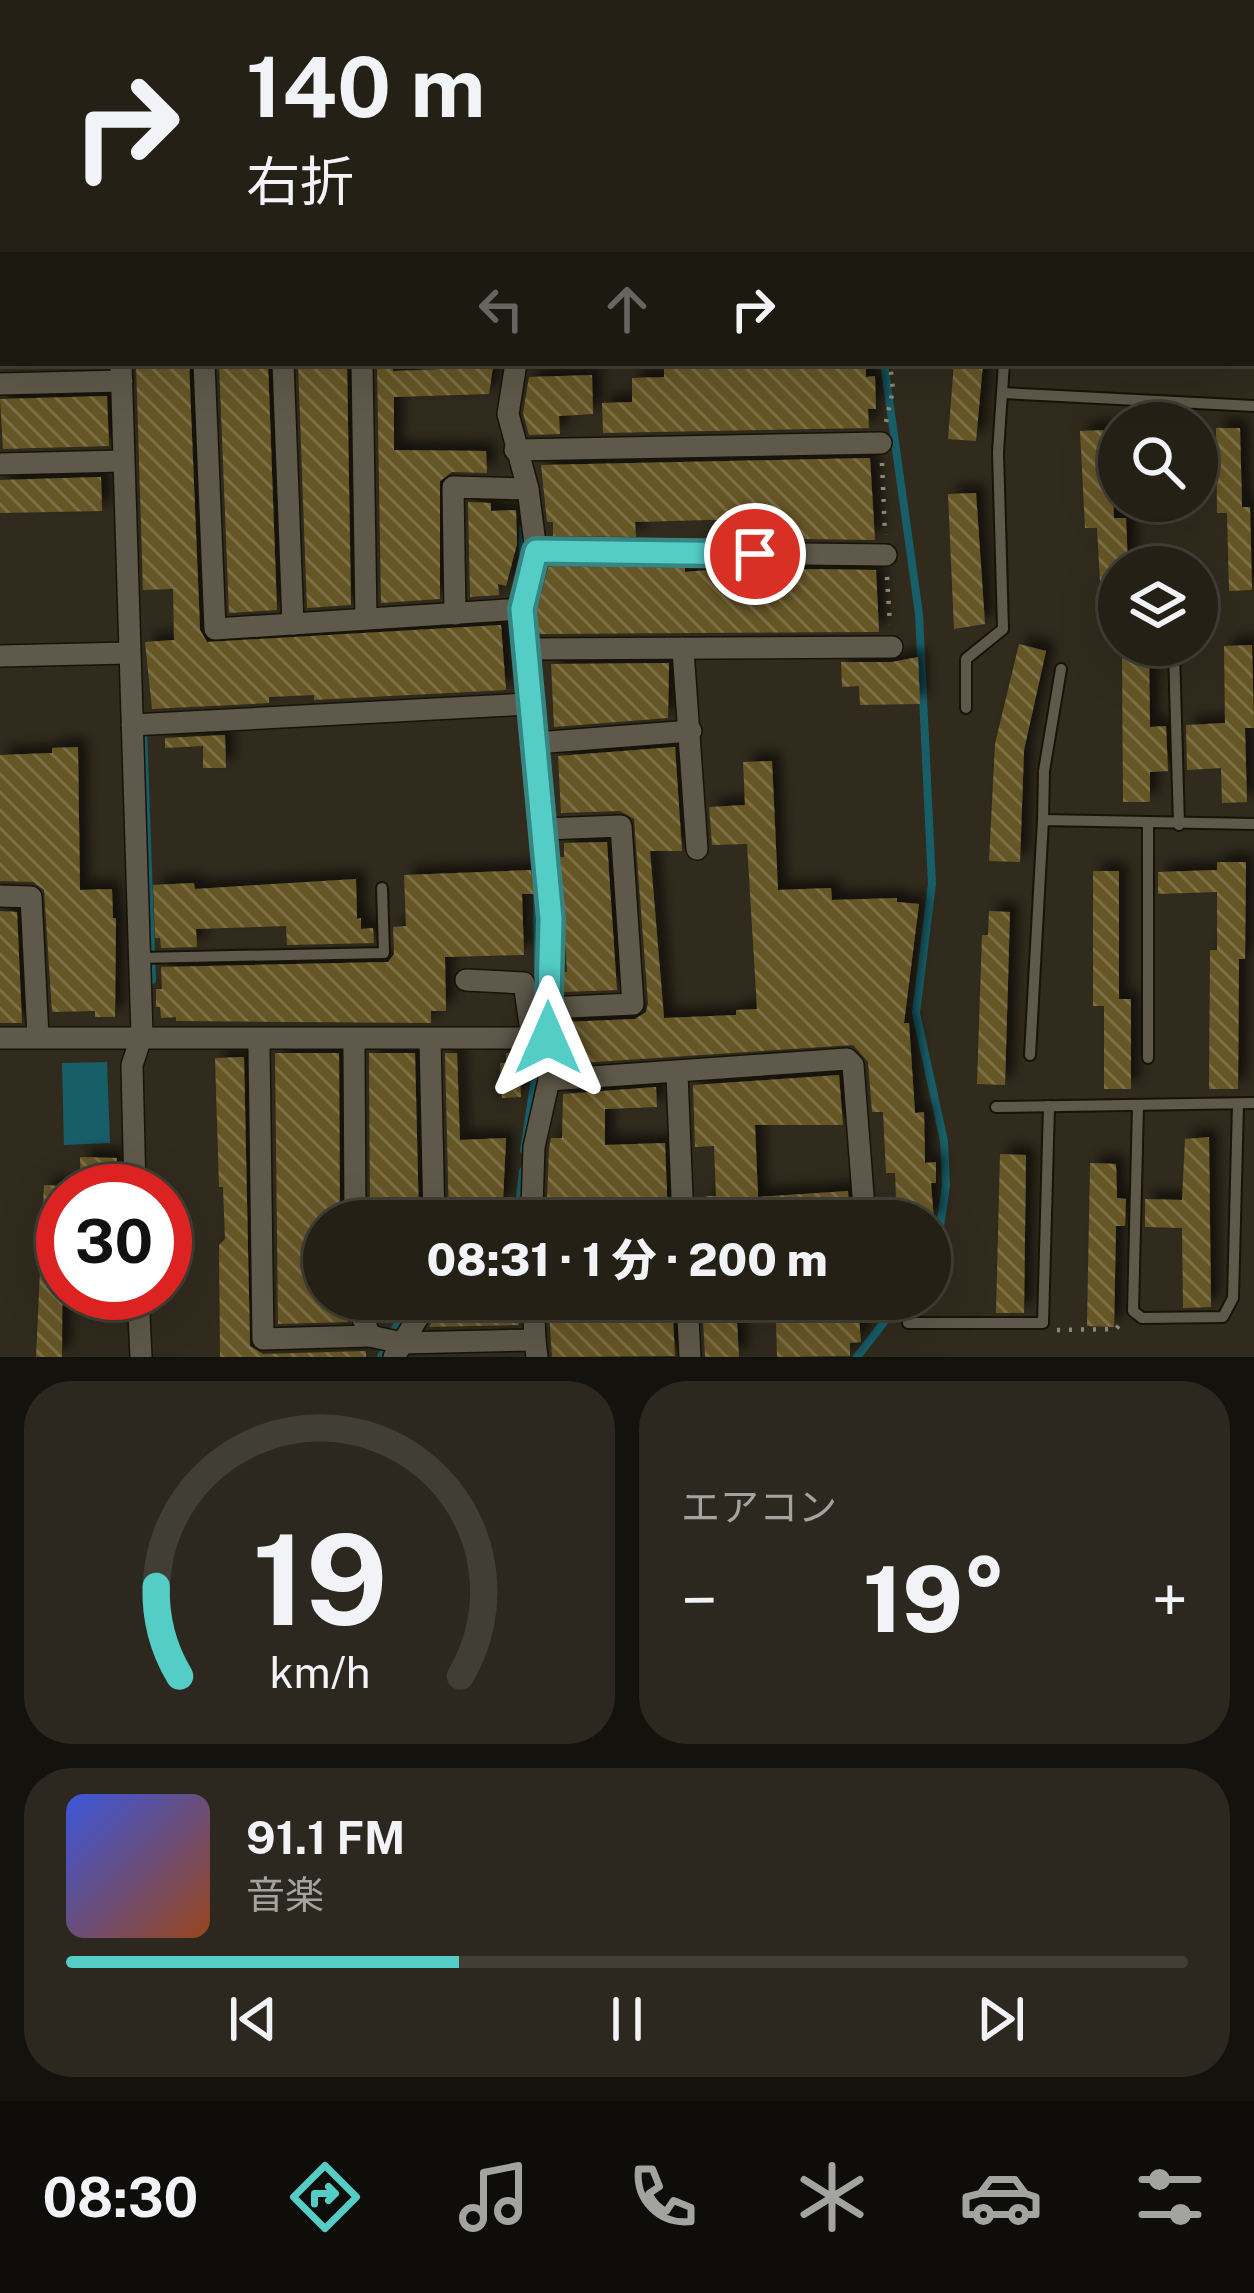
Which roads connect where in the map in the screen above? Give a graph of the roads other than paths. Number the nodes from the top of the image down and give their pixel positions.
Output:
1 (204, 366) edge
2 (284, 366) edge
3 (362, 366) edge
4 (516, 366) edge
5 (1004, 366) edge
6 (121, 372) edge
7 (0, 384) edge
8 (1002, 393) junction
9 (1254, 406) edge
10 (881, 443) road end
11 (515, 450) junction
12 (123, 461) junction
13 (0, 464) edge
14 (528, 489) junction
15 (536, 551) junction
16 (886, 555) road end
17 (522, 609) junction
18 (455, 614) junction
19 (366, 619) junction
20 (292, 624) junction
21 (892, 647) road end
22 (526, 649) junction
23 (683, 650) junction
24 (128, 653) junction
25 (0, 656) edge
26 (1174, 666) edge
27 (1061, 669) dead end
28 (528, 704) junction
29 (966, 708) dead end
30 (132, 725) junction
31 (691, 731) junction
32 (536, 743) junction
33 (1043, 820) junction
34 (1148, 823) junction
35 (1254, 824) edge
36 (1179, 825) junction
37 (545, 829) junction
38 (697, 848) dead end
39 (382, 888) dead end
40 (0, 896) edge
41 (139, 958) junction
42 (466, 980) dead end
43 (547, 1008) junction
44 (142, 1035) junction
45 (38, 1037) junction
46 (0, 1038) edge
47 (540, 1038) junction
48 (430, 1039) junction
49 (354, 1045) dead end
50 (259, 1048) dead end
51 (1030, 1055) dead end
52 (1148, 1058) dead end
53 (677, 1074) junction
54 (549, 1080) junction
55 (1254, 1103) edge
56 (1238, 1104) junction
57 (1138, 1105) junction
58 (1049, 1106) junction
59 (996, 1107) dead end
60 (134, 1164) edge
61 (355, 1200) edge
62 (434, 1200) edge
63 (532, 1200) edge
64 (682, 1200) edge
65 (864, 1200) edge
66 (140, 1320) edge
67 (364, 1320) edge
68 (416, 1320) edge
69 (688, 1320) edge
70 (908, 1324) dead end
71 (370, 1336) junction
72 (536, 1348) edge
73 (398, 1350) edge
74 (141, 1357) edge
75 (690, 1357) edge

1 - 20 street
2 - 20 street
3 - 19 street
4 - 11 street
5 - 8 lane
6 - 7 street
6 - 12 street
8 - 9 lane
8 - 29 lane
10 - 11 street
11 - 14 street
12 - 13 street
12 - 24 street
14 - 15 street
14 - 18 street
15 - 16 street
15 - 17 street
17 - 18 street
17 - 22 street
18 - 19 street
19 - 20 street
21 - 23 street
22 - 23 street
22 - 28 street
23 - 31 street
24 - 25 street
24 - 30 street
26 - 36 lane
27 - 33 lane
28 - 30 street
28 - 32 street
30 - 41 street
31 - 32 street
31 - 38 street
32 - 37 street
33 - 34 lane
33 - 51 lane
34 - 36 lane
34 - 52 lane
35 - 36 lane
37 - 43 street
37 - 43 street
39 - 41 lane
40 - 45 street
41 - 44 street
42 - 47 street
43 - 47 street
44 - 45 street
44 - 48 street
44 - 60 street
45 - 46 street
47 - 48 street
47 - 54 street
48 - 62 street
49 - 61 street
50 - 71 street
53 - 54 street
53 - 64 street
53 - 65 street
54 - 63 street
55 - 56 lane
56 - 57 lane
56 - 57 lane
57 - 58 lane
58 - 59 lane
58 - 70 lane
66 - 74 street
67 - 71 street
68 - 73 street
69 - 75 street
71 - 73 street
72 - 73 street

